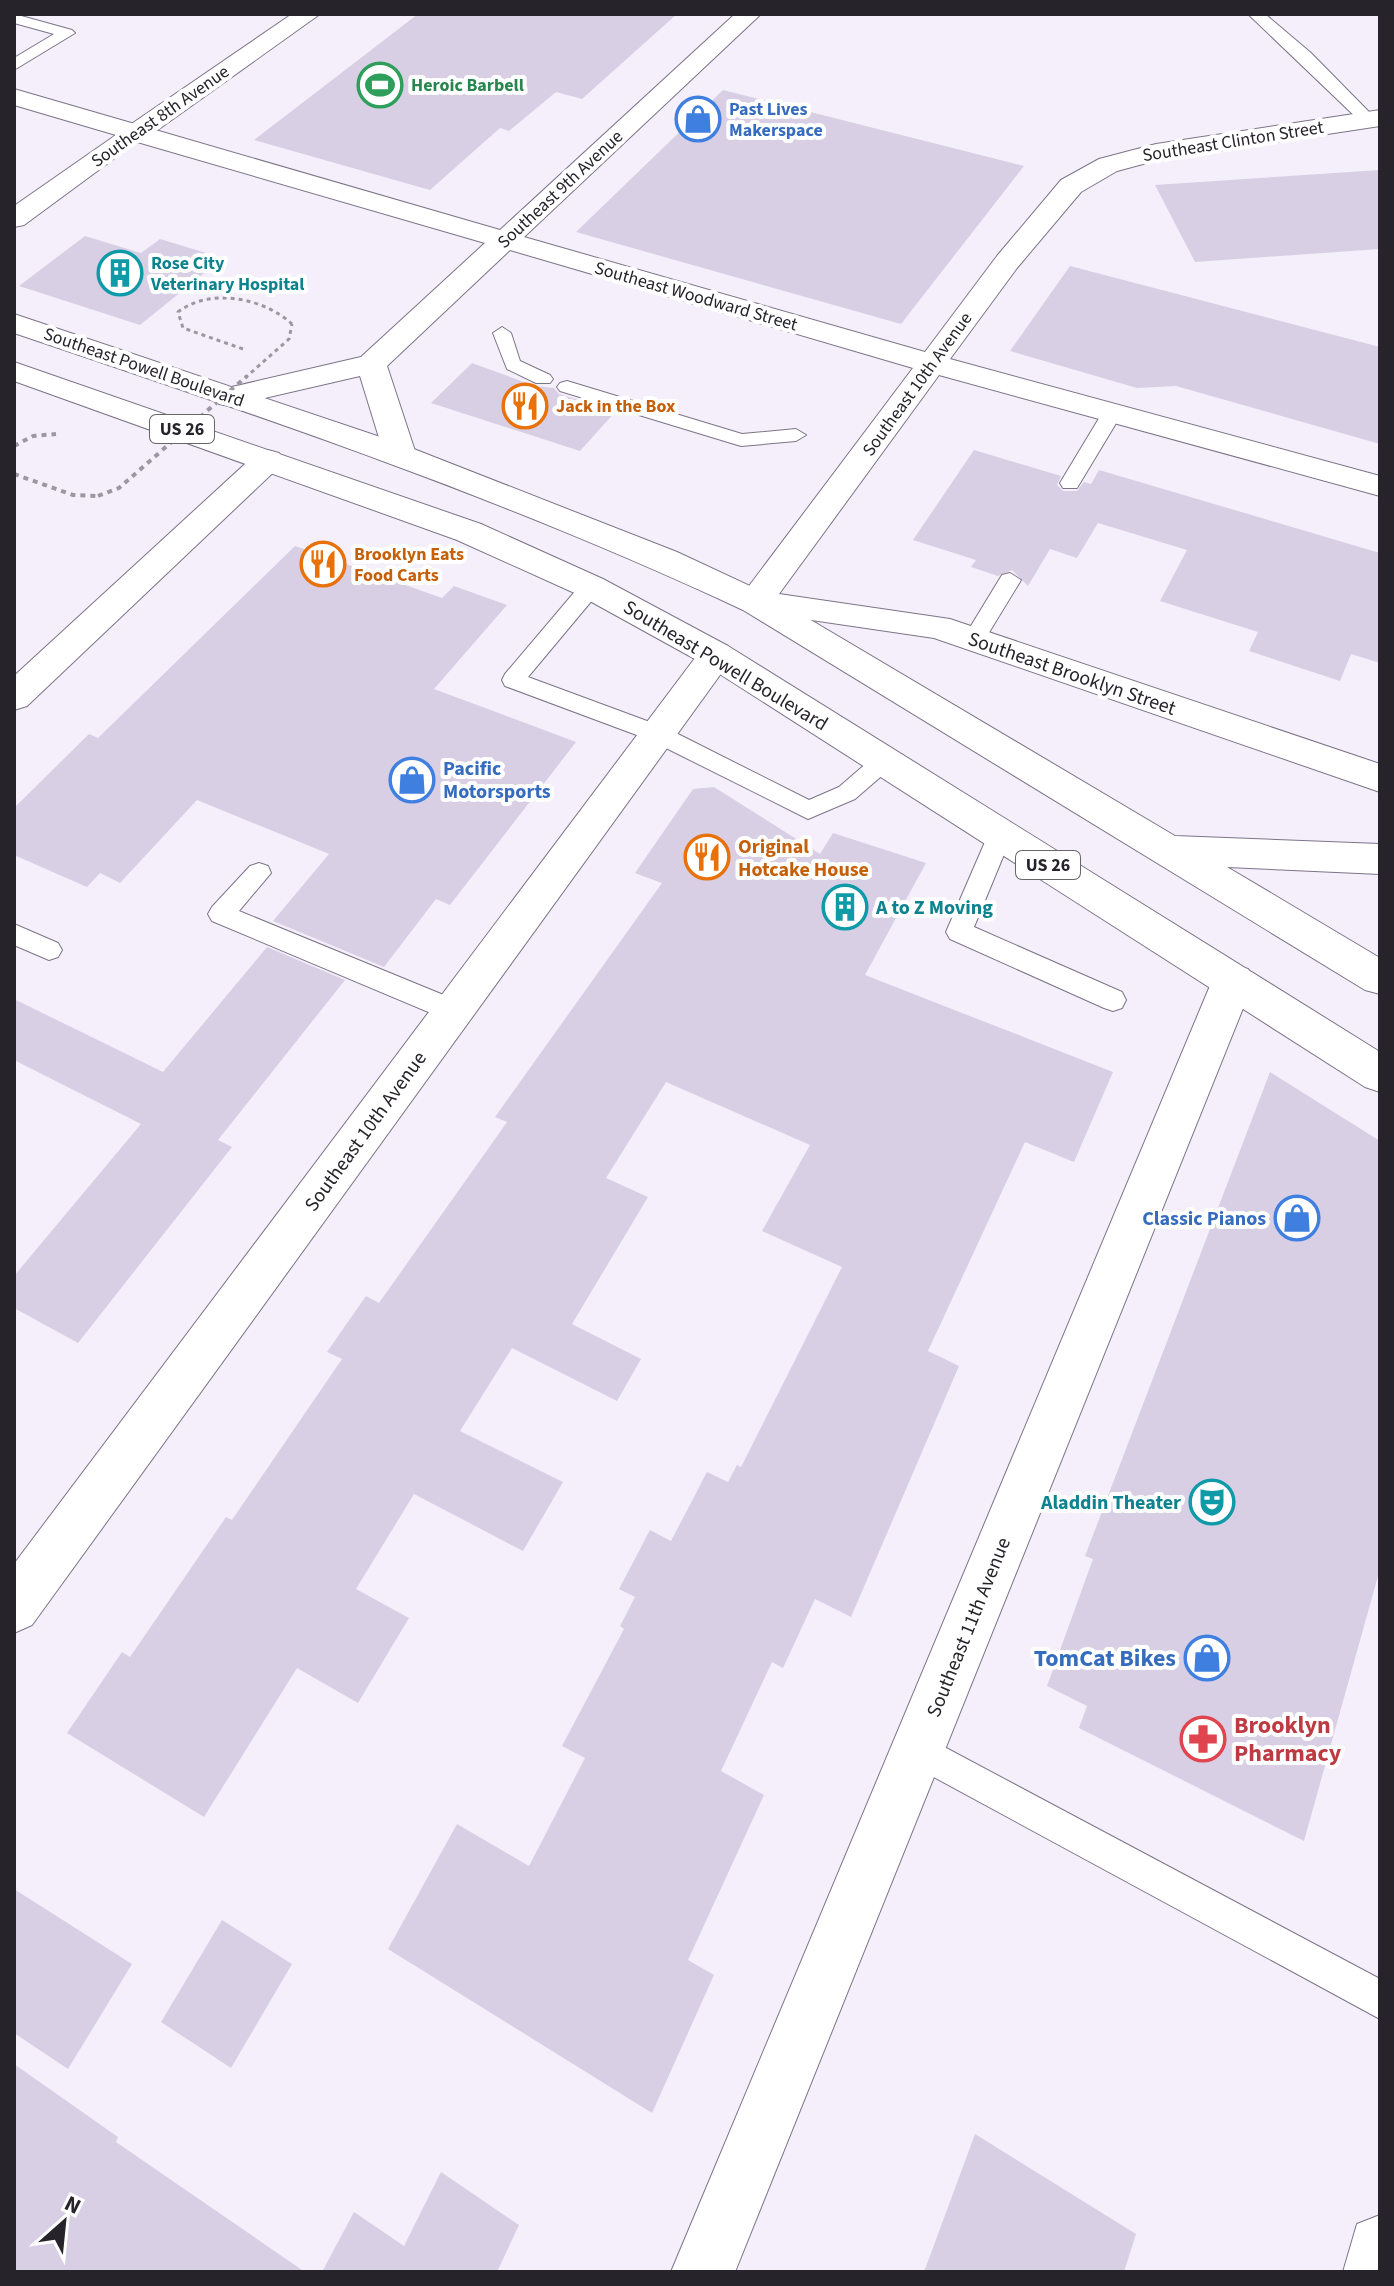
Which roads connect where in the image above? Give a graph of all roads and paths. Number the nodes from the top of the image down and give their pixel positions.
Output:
1 (308, 14) edge
2 (749, 14) edge
3 (1256, 14) edge
4 (14, 18) edge
5 (14, 65) edge
6 (14, 97) edge
7 (1374, 119) edge
8 (136, 133) junction
9 (1088, 175) joint
10 (14, 219) edge
11 (505, 240) junction
12 (14, 323) edge
13 (196, 333) dead end
14 (502, 333) dead end
15 (371, 364) junction
16 (932, 365) junction
17 (14, 371) edge
18 (543, 379) dead end
19 (567, 387) dead end
20 (230, 397) junction
21 (1111, 415) junction
22 (796, 435) dead end
23 (66, 437) dead end
24 (14, 446) edge
25 (400, 454) junction
26 (268, 460) junction
27 (132, 461) dead end
28 (158, 471) dead end
29 (14, 474) edge
30 (1070, 483) dead end
31 (1380, 486) edge
32 (1010, 580) dead end
33 (591, 587) junction
34 (755, 602) junction
35 (638, 612) junction
36 (974, 639) junction
37 (824, 644) junction
38 (716, 655) junction
39 (14, 697) edge
40 (658, 734) junction
41 (884, 761) junction
42 (1380, 778) edge
43 (1000, 835) junction
44 (1170, 850) junction
45 (1380, 859) edge
46 (259, 873) dead end
47 (14, 934) edge
48 (49, 950) dead end
49 (1380, 978) edge
50 (1233, 981) junction
51 (1113, 1000) dead end
52 (454, 1011) junction
53 (1380, 1074) edge
54 (14, 1607) edge
55 (918, 1750) junction
56 (1380, 2000) edge
57 (1380, 2247) edge
58 (703, 2272) edge
59 (1375, 2272) edge

1 - 8 main road, Southeast 8th Avenue
2 - 11 main road, Southeast 9th Avenue
3 - 7 lane
4 - 5 lane
6 - 8 main road, Southeast Woodward Street
7 - 9 main road, Southeast Clinton Street
8 - 10 main road, Southeast 8th Avenue
8 - 11 main road, Southeast Woodward Street
9 - 16 main road, Southeast 10th Avenue
11 - 15 main road, Southeast 9th Avenue
11 - 16 main road, Southeast Woodward Street
12 - 20 main road, Southeast Powell Boulevard / US 26
13 - 29 path, bridge
14 - 18 lane
15 - 20 main road
15 - 25 main road
16 - 21 main road, Southeast Woodward Street
16 - 34 main road, Southeast 10th Avenue
17 - 26 main road, Southeast Powell Boulevard / US 26
19 - 22 lane
20 - 25 main road, Southeast Powell Boulevard / US 26
21 - 30 lane
21 - 31 main road, Southeast Woodward Street
23 - 24 path
25 - 34 main road, Southeast Powell Boulevard / US 26
26 - 33 main road, Southeast Powell Boulevard / US 26
26 - 39 main road
27 - 28 path
32 - 36 lane
33 - 35 main road, Southeast Powell Boulevard / US 26
33 - 40 lane
34 - 35 main road
34 - 36 main road, Southeast Brooklyn Street
34 - 37 main road, Southeast Powell Boulevard / US 26
35 - 38 main road, Southeast Powell Boulevard / US 26
36 - 42 main road, Southeast Brooklyn Street
37 - 38 main road
37 - 44 main road, Southeast Powell Boulevard / US 26
38 - 40 main road, Southeast 10th Avenue
38 - 41 main road, Southeast Powell Boulevard / US 26
40 - 41 lane
40 - 52 main road, Southeast 10th Avenue
41 - 43 main road, Southeast Powell Boulevard / US 26
43 - 50 main road, Southeast Powell Boulevard / US 26
43 - 51 lane
44 - 45 main road
44 - 49 main road, Southeast Powell Boulevard / US 26
46 - 52 lane
47 - 48 lane
50 - 53 main road, Southeast Powell Boulevard / US 26
50 - 55 main road, Southeast 11th Avenue
52 - 54 main road, Southeast 10th Avenue
55 - 56 lane
55 - 58 main road, Southeast 11th Avenue
57 - 59 main road

